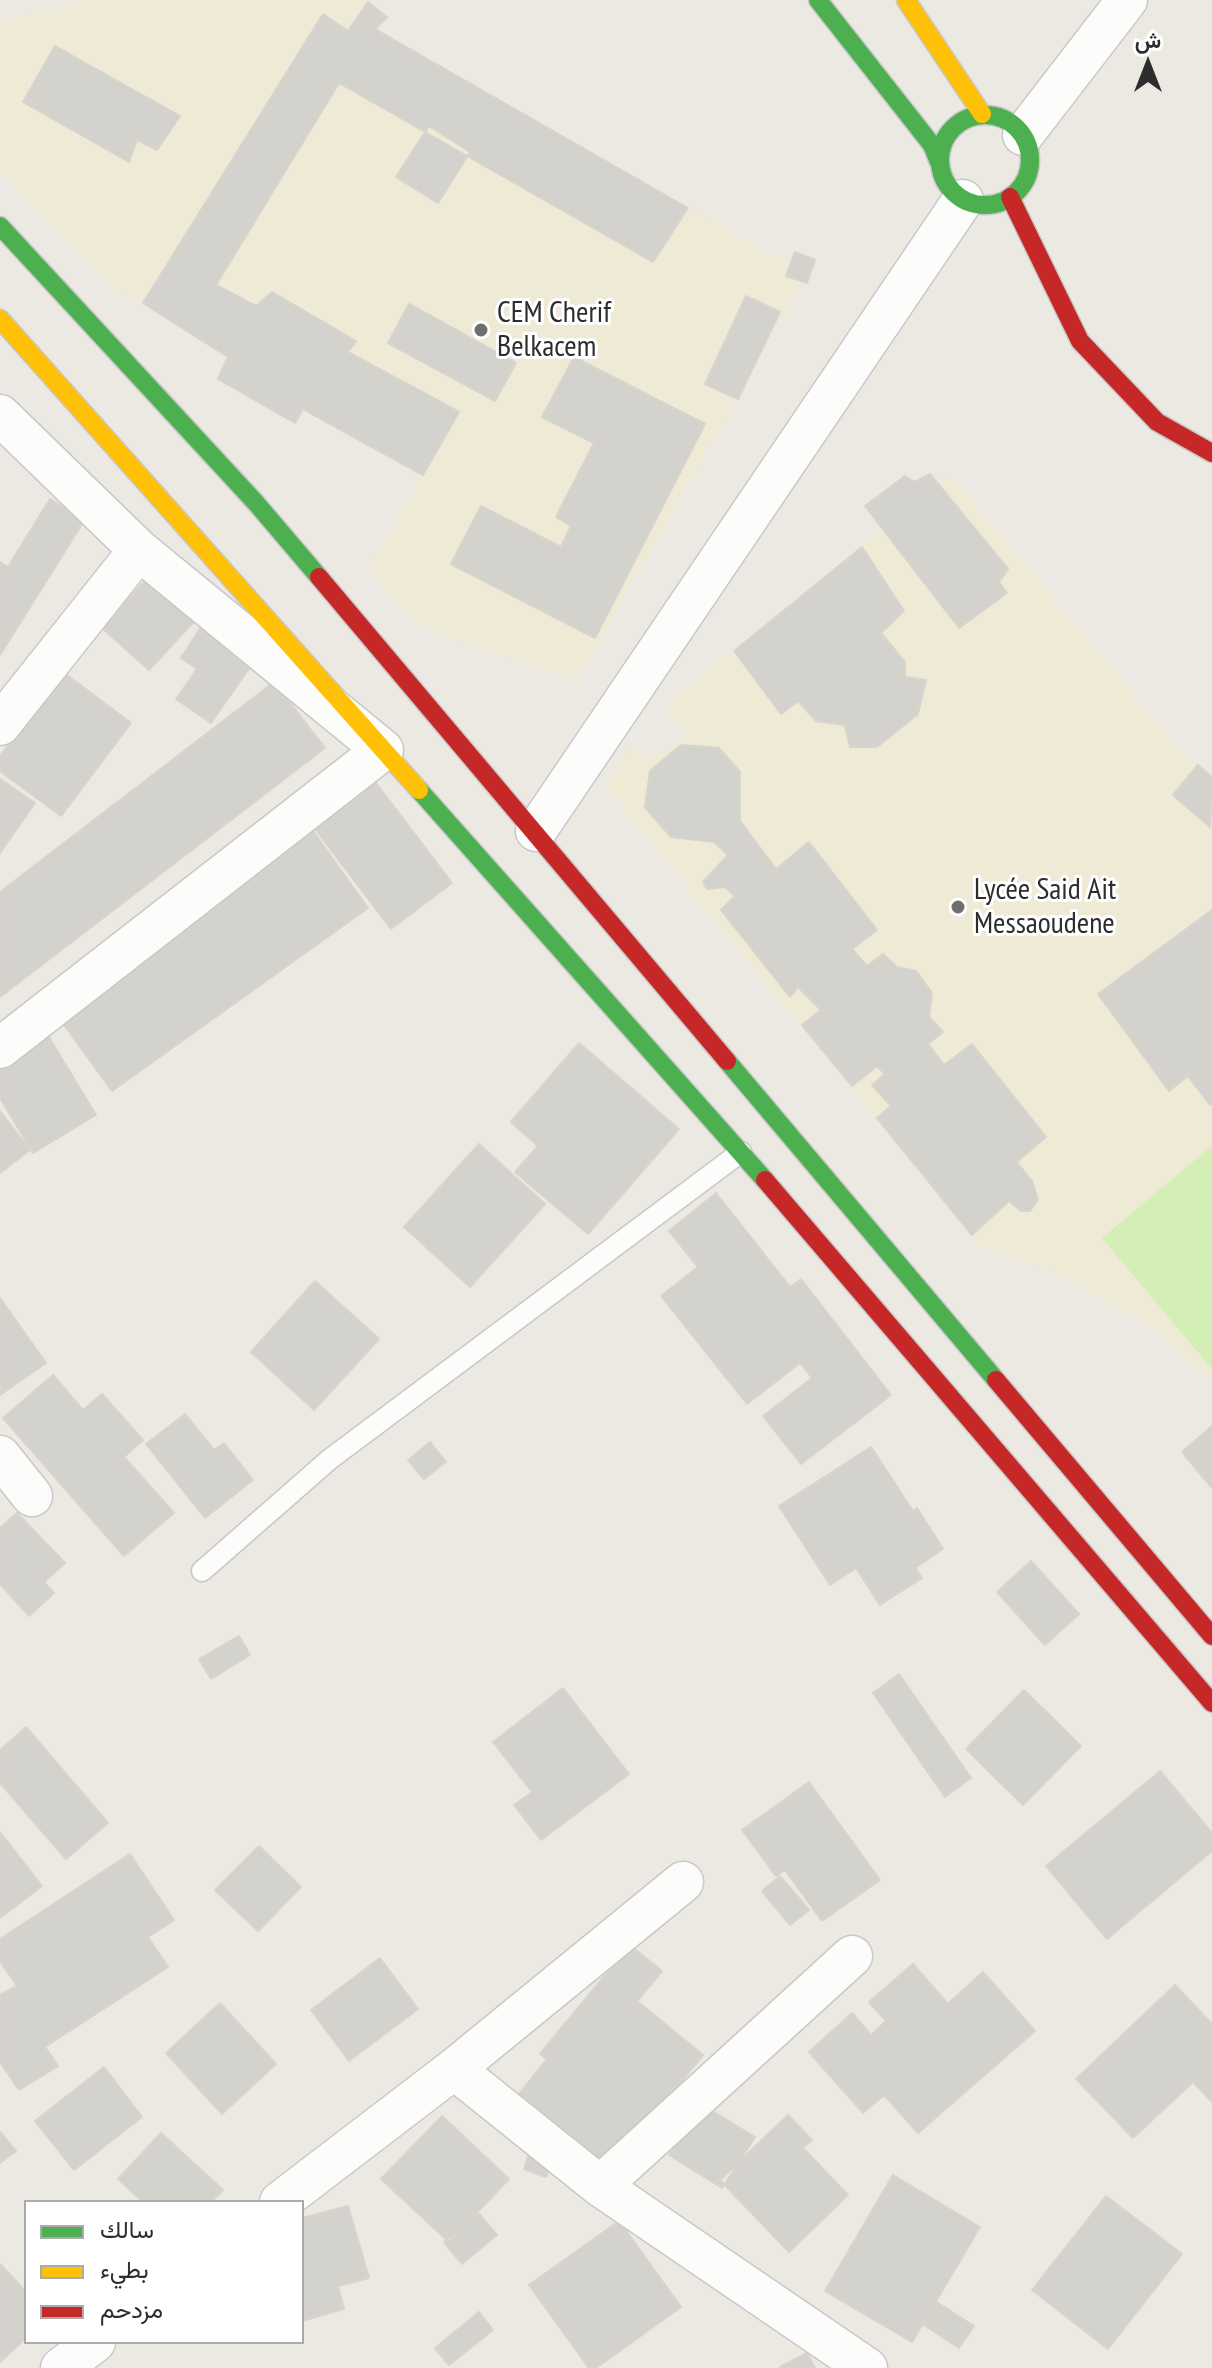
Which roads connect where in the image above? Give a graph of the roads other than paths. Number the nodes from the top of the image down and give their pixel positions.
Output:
1 (818, 0) edge
2 (906, 0) edge
3 (1127, 0) edge
4 (982, 114) junction
5 (1023, 135) junction
6 (939, 162) junction
7 (1010, 197) junction
8 (963, 200) junction
9 (0, 226) edge
10 (0, 319) edge
11 (0, 415) edge
12 (1212, 453) edge
13 (139, 550) junction
14 (0, 725) edge
15 (383, 750) junction
16 (536, 831) junction
17 (0, 1048) edge
18 (741, 1152) junction
19 (0, 1456) edge
20 (32, 1496) dead end
21 (202, 1571) dead end
22 (1212, 1636) edge
23 (1212, 1703) edge
24 (683, 1882) dead end
25 (852, 1956) dead end
26 (454, 2069) junction
27 (600, 2186) junction
28 (283, 2200) edge
29 (92, 2344) edge
30 (61, 2368) edge
31 (867, 2368) edge

1 - 6 main road
2 - 4 main road
3 - 5 street
4 - 5 main road
4 - 6 main road
5 - 7 main road
6 - 8 main road
7 - 8 main road
7 - 12 main road
8 - 16 street
9 - 16 main road
10 - 15 main road
11 - 13 street
13 - 14 street
13 - 15 street
15 - 17 street
15 - 18 main road
16 - 22 main road
18 - 21 lane
18 - 23 main road
19 - 20 street
24 - 26 street
25 - 27 street
26 - 27 street
26 - 28 street
27 - 31 street
29 - 30 street

